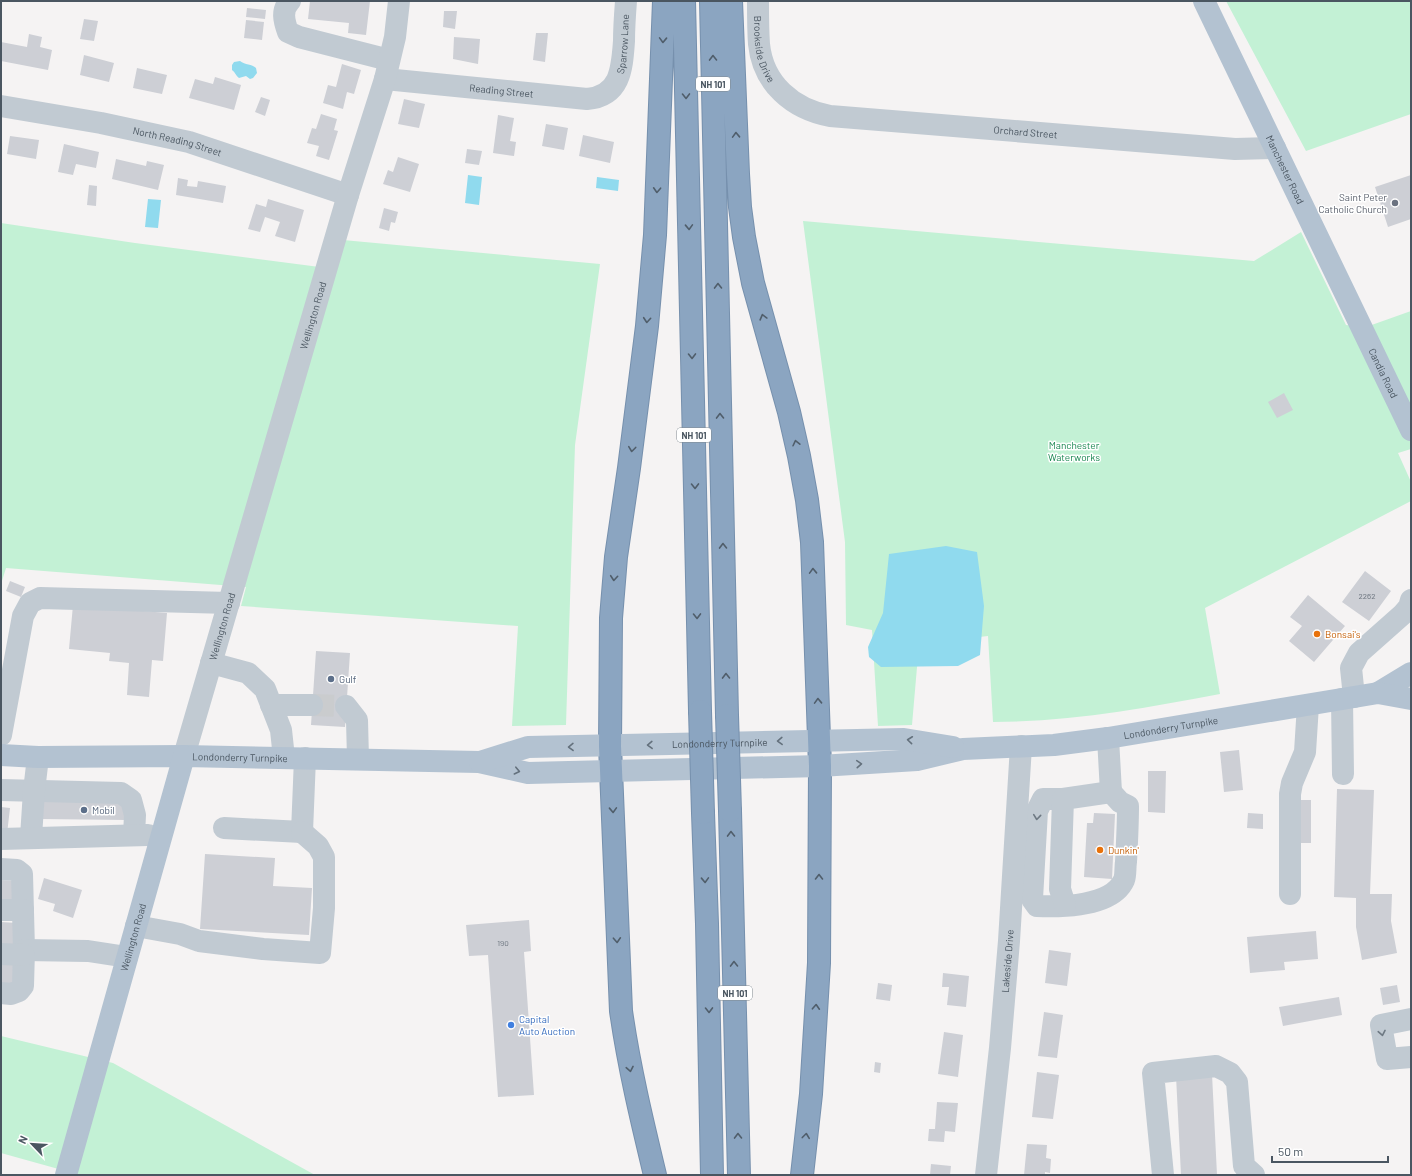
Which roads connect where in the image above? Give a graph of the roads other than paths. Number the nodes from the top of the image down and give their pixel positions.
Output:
1 (290, 1) edge
2 (399, 1) edge
3 (626, 1) edge
4 (664, 1) edge
5 (684, 1) edge
6 (711, 1) edge
7 (731, 1) edge
8 (758, 1) edge
9 (1204, 1) edge
10 (387, 70) junction
11 (614, 86) joint
12 (782, 93) joint
13 (1, 106) edge
14 (1275, 148) junction
15 (348, 195) junction
16 (1366, 338) joint
17 (1411, 430) edge
18 (229, 603) junction
19 (1410, 605) edge
20 (211, 663) junction
21 (1411, 673) edge
22 (1378, 693) junction
23 (1348, 698) junction
24 (1411, 699) edge
25 (312, 705) tunnel mouth
26 (1308, 705) junction
27 (271, 706) junction
28 (346, 706) dead end
29 (1, 735) edge
30 (1108, 738) junction
31 (819, 740) junction
32 (610, 746) junction
33 (1021, 746) junction
34 (963, 749) junction
35 (1, 755) edge
36 (184, 756) junction
37 (38, 757) junction
38 (284, 758) junction
39 (305, 758) junction
40 (358, 759) junction
41 (479, 762) junction
42 (820, 766) junction
43 (612, 771) junction
44 (1343, 774) dead end
45 (1, 790) edge
46 (34, 791) junction
47 (1063, 799) junction
48 (1120, 800) junction
49 (224, 828) dead end
50 (302, 832) junction
51 (134, 835) junction
52 (162, 835) junction
53 (31, 837) junction
54 (1, 839) edge
55 (1, 869) edge
56 (1290, 894) dead end
57 (1064, 902) junction
58 (1, 910) edge
59 (23, 910) junction
60 (136, 926) junction
61 (24, 953) junction
62 (1, 954) edge
63 (127, 957) junction
64 (1, 994) edge
65 (1411, 1019) edge
66 (1411, 1057) edge
67 (66, 1175) edge
68 (655, 1175) edge
69 (712, 1175) edge
70 (740, 1175) edge
71 (802, 1175) edge
72 (986, 1175) edge
73 (1163, 1175) edge
74 (1254, 1175) edge

1 - 10 street, Reading Street
2 - 10 street, Wellington Road
3 - 11 street, Sparrow Lane
4 -> 32 highway
5 -> 69 highway, NH 101, bridge
70 -> 6 highway, NH 101, bridge
31 -> 7 highway
8 - 12 street, Brookside Drive
9 - 14 main road, Manchester Road
10 - 11 street, Reading Street
10 - 15 street, Wellington Road
12 - 14 street, Orchard Street
13 - 15 street, North Reading Street
14 - 16 main road, Manchester Road
15 - 18 street, Wellington Road
16 - 17 main road, Candia Road
18 - 20 street, Wellington Road
18 - 29 street
19 - 23 street
20 - 27 street
20 - 36 street, Wellington Road
21 - 22 main road, Londonderry Turnpike
22 - 23 main road, Londonderry Turnpike
22 - 24 main road, Londonderry Turnpike
23 - 26 main road, Londonderry Turnpike
23 - 44 street
25 - 27 street
26 - 30 main road, Londonderry Turnpike
26 - 56 street
27 - 38 street
28 - 40 street
30 - 33 main road, Londonderry Turnpike
30 - 48 street
31 -> 32 main road, Londonderry Turnpike
34 -> 31 main road, Londonderry Turnpike
31 - 42 highway
32 -> 41 main road, Londonderry Turnpike
32 - 43 highway
33 - 34 main road, Londonderry Turnpike
33 - 72 street, Lakeside Drive
42 -> 34 main road, Londonderry Turnpike
35 - 37 main road, Londonderry Turnpike
36 - 37 main road, Londonderry Turnpike
36 - 38 main road, Londonderry Turnpike
36 - 52 main road, Wellington Road
37 - 46 street
38 - 39 main road, Londonderry Turnpike
39 - 40 main road, Londonderry Turnpike
39 - 50 street
40 - 41 main road, Londonderry Turnpike
41 -> 43 main road, Londonderry Turnpike
42 - 43 main road, Londonderry Turnpike
71 -> 42 highway
43 -> 68 highway
45 - 46 street
46 - 51 street
46 - 53 street
47 - 48 street
47 - 57 street
47 -> 57 street
48 - 57 street
49 - 50 street
50 - 60 street
51 - 52 street
51 - 53 street
52 - 60 main road, Wellington Road
53 - 54 street
55 - 59 street
58 - 59 street
59 - 61 street
60 - 63 main road, Wellington Road
61 - 62 street
61 - 63 street
61 - 64 street
63 - 67 main road, Wellington Road
65 -> 66 street
73 - 74 street

